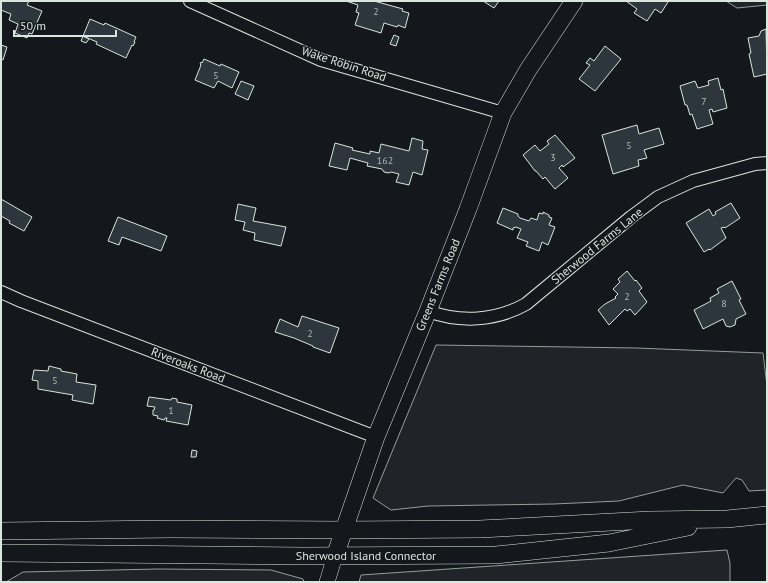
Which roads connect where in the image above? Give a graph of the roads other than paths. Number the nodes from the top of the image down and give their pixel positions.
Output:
1 (190, 1) edge
2 (574, 1) edge
3 (503, 113) junction
4 (767, 163) edge
5 (1, 292) edge
6 (428, 311) junction
7 (376, 437) junction
8 (767, 515) edge
9 (727, 519) junction
10 (1, 530) edge
11 (343, 530) junction
12 (1, 553) edge
13 (335, 556) junction
14 (326, 582) edge

1 - 3 street, Wake Robin Road
2 - 3 main road, Greens Farms Road
3 - 6 main road, Greens Farms Road
4 - 6 street, Sherwood Farms Lane
5 - 7 street, Riveroaks Road
6 - 7 main road, Greens Farms Road
7 - 11 main road, Greens Farms Road
8 - 9 main road, Sherwood Island Connector
9 - 11 main road, Sherwood Island Connector
9 - 13 main road, Sherwood Island Connector
10 - 11 main road, Sherwood Island Connector
11 - 13 main road, Greens Farms Road
12 - 13 main road, Sherwood Island Connector
13 - 14 street, Greens Farms Road

